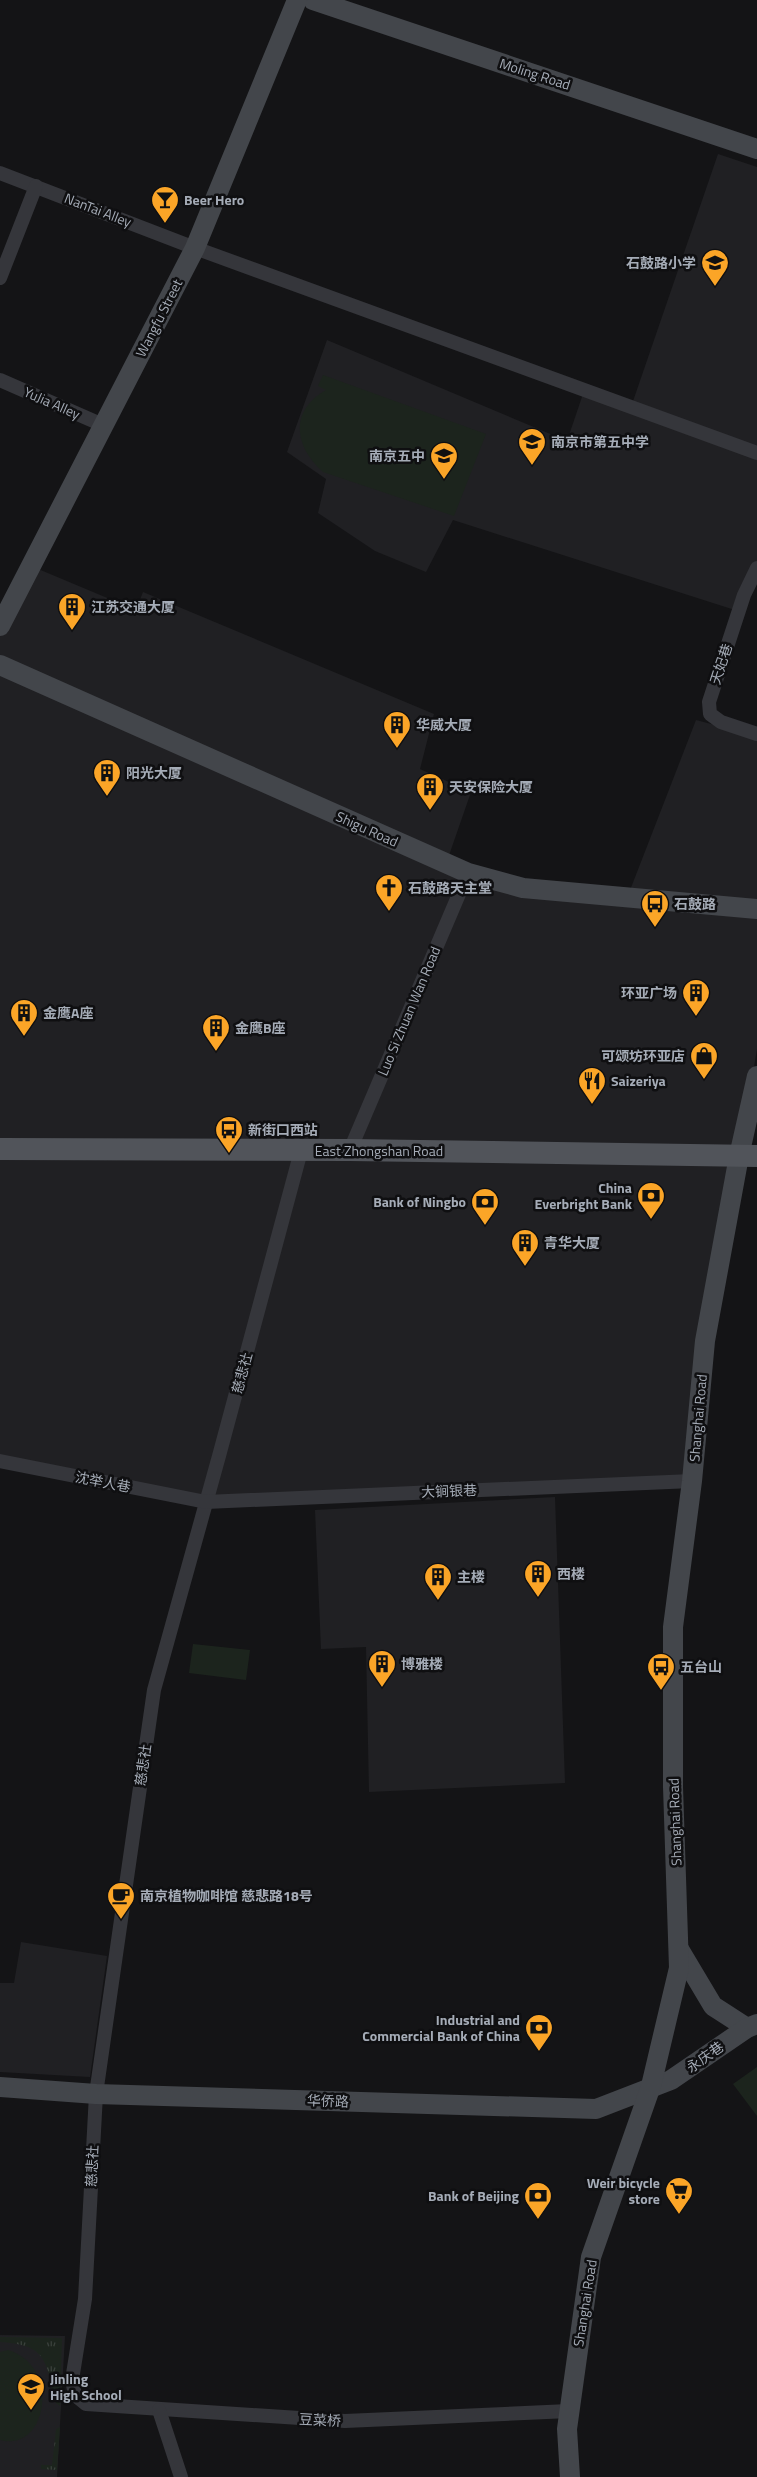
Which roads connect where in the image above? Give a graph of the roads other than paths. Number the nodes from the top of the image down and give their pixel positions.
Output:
1 (297, 0) edge
2 (313, 0) edge
3 (757, 150) edge
4 (0, 173) edge
5 (36, 186) junction
6 (195, 248) junction
7 (0, 278) edge
8 (0, 380) edge
9 (105, 426) junction
10 (757, 453) edge
11 (757, 568) edge
12 (0, 626) edge
13 (0, 665) edge
14 (757, 734) edge
15 (468, 873) junction
16 (757, 909) edge
17 (757, 1076) edge
18 (0, 1149) edge
19 (301, 1150) junction
20 (350, 1150) junction
21 (748, 1156) edge
22 (0, 1461) edge
23 (692, 1481) junction
24 (206, 1502) junction
25 (679, 1949) junction
26 (752, 2026) edge
27 (652, 2086) junction
28 (0, 2087) edge
29 (96, 2094) junction
30 (75, 2395) joint
31 (159, 2410) junction
32 (569, 2411) junction
33 (181, 2477) edge
34 (570, 2477) edge

1 - 6 street, Wangfu Street
2 - 3 street, Moling Road
4 - 5 street, NanTai Alley
5 - 6 street, NanTai Alley
5 - 7 street
6 - 9 street, Wangfu Street
6 - 10 street, NanTai Alley
8 - 9 street, YuJia Alley
9 - 12 street, Wangfu Street
11 - 14 street, 天妃巷
13 - 15 street, Shigu Road
15 - 16 street, Shigu Road
15 - 20 street, Luo Si Zhuan Wan Road
17 - 21 street, Shanghai Road
18 - 19 main road, East Zhongshan Road
19 - 20 main road, East Zhongshan Road
19 - 24 street, 慈悲社
20 - 21 main road, East Zhongshan Road
21 - 23 street, Shanghai Road
22 - 24 street, 沈举人巷
23 - 24 street, 大锏银巷
23 - 25 street, Shanghai Road
24 - 29 street, 慈悲社
25 - 26 street
25 - 27 street, Shanghai Road
26 - 27 street, 永庆巷
27 - 29 street, 华侨路
27 - 32 street, Shanghai Road
28 - 29 street, 华侨路
29 - 30 street, 慈悲社
30 - 31 street, 豆菜桥
31 - 32 street, 豆菜桥
31 - 33 street
32 - 34 street, Shanghai Road

